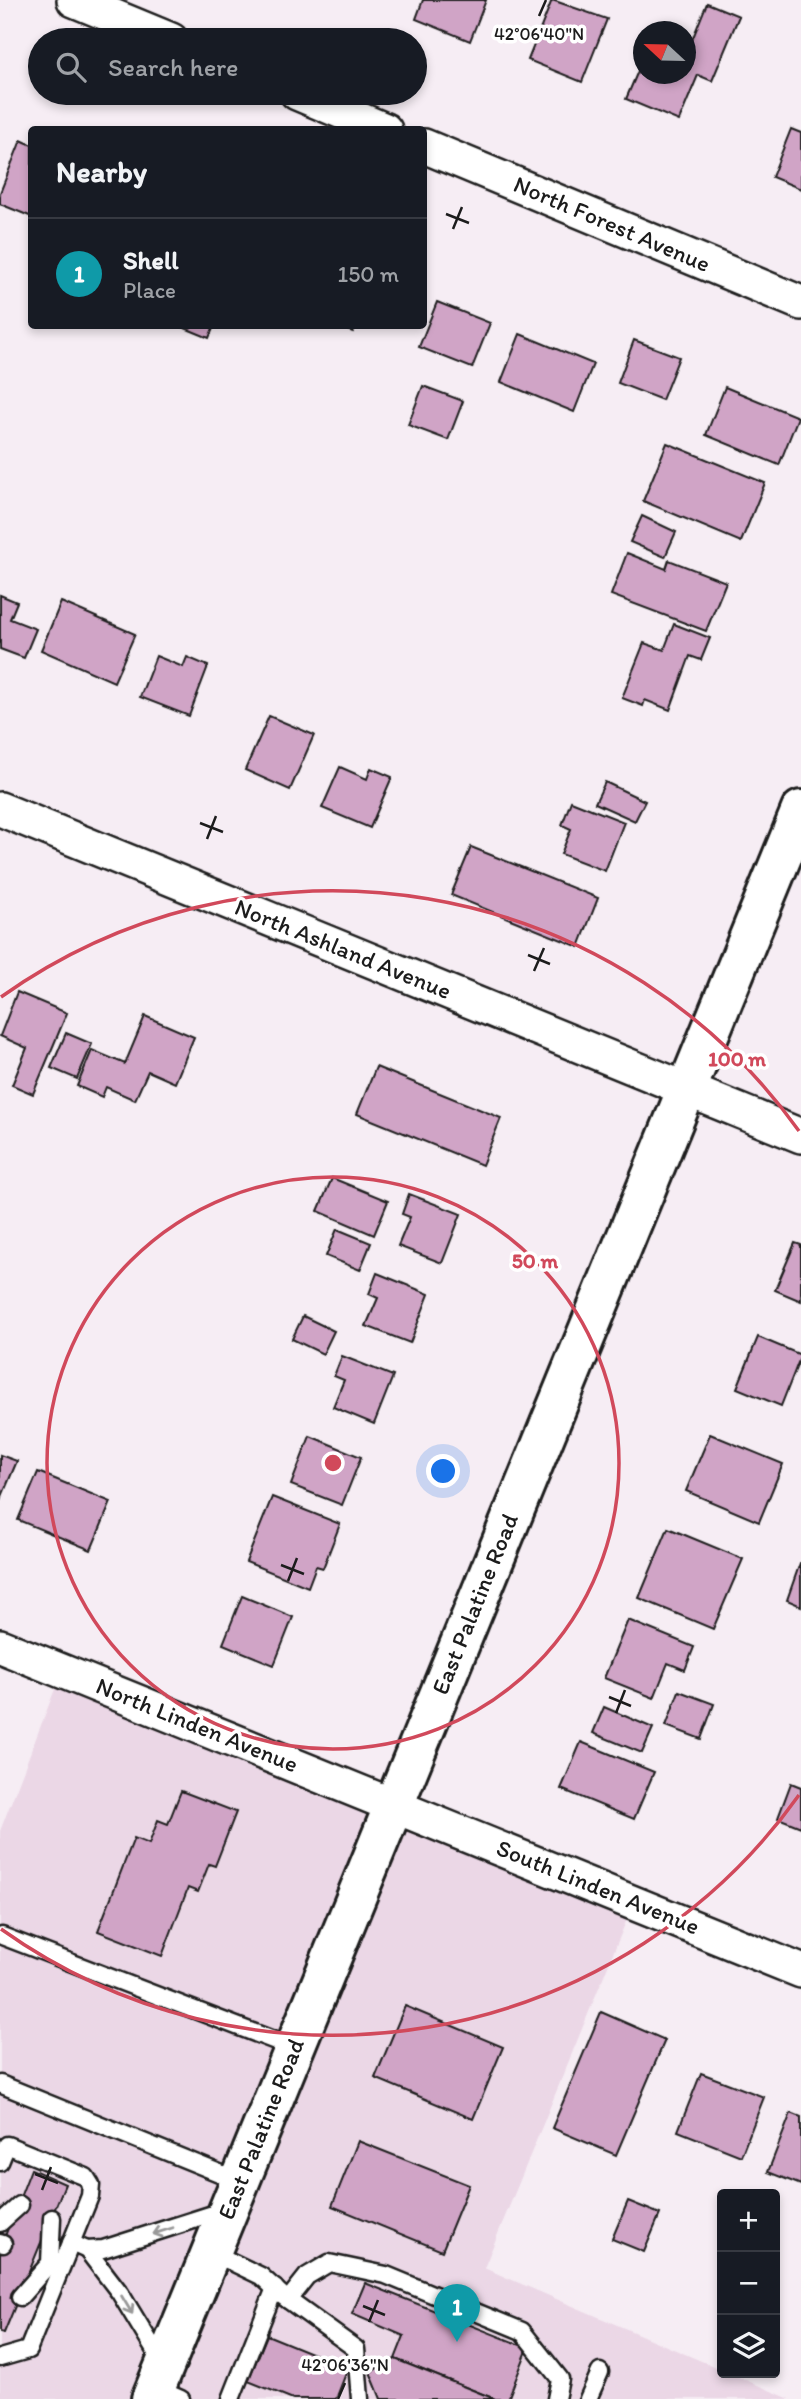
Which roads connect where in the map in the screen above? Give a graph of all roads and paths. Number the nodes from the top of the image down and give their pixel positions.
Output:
1 (74, 0) edge
2 (142, 28) edge
3 (326, 105) edge
4 (375, 126) edge
5 (427, 147) edge
6 (801, 303) edge
7 (0, 809) edge
8 (801, 810) edge
9 (687, 1089) junction
10 (801, 1136) edge
11 (0, 1646) edge
12 (394, 1803) junction
13 (2, 1936) dead end
14 (801, 1971) edge
15 (294, 2048) junction
16 (0, 2084) edge
17 (4, 2141) edge
18 (0, 2162) edge
19 (233, 2195) junction
20 (20, 2205) dead end
21 (52, 2218) dead end
22 (0, 2223) edge
23 (71, 2243) junction
24 (87, 2250) junction
25 (211, 2252) junction
26 (49, 2263) junction
27 (275, 2288) junction
28 (20, 2297) dead end
29 (288, 2300) junction
30 (0, 2358) edge
31 (600, 2372) dead end
32 (163, 2388) edge
33 (231, 2399) edge
34 (360, 2399) edge
35 (556, 2399) edge
36 (588, 2399) edge

1 - 2 street
3 - 4 street
5 - 6 street, North Forest Avenue
7 - 9 street, North Ashland Avenue
8 - 9 main road, East Palatine Road
9 - 10 street, North Ashland Avenue
9 - 12 main road, East Palatine Road
11 - 12 street, North Linden Avenue
12 - 14 street, South Linden Avenue
12 - 15 main road, East Palatine Road
13 - 15 lane
15 - 19 main road, East Palatine Road
16 - 19 lane
17 - 18 lane
17 - 23 lane
19 -> 24 lane
19 - 25 main road, East Palatine Road
20 - 22 lane
21 - 26 lane
23 - 24 lane
23 - 26 lane
24 -> 32 lane
25 - 27 lane
25 - 32 main road, East Palatine Road
26 - 28 lane
26 - 30 lane
27 - 29 lane
27 - 33 lane
29 - 34 lane
29 - 35 lane
31 - 36 lane

